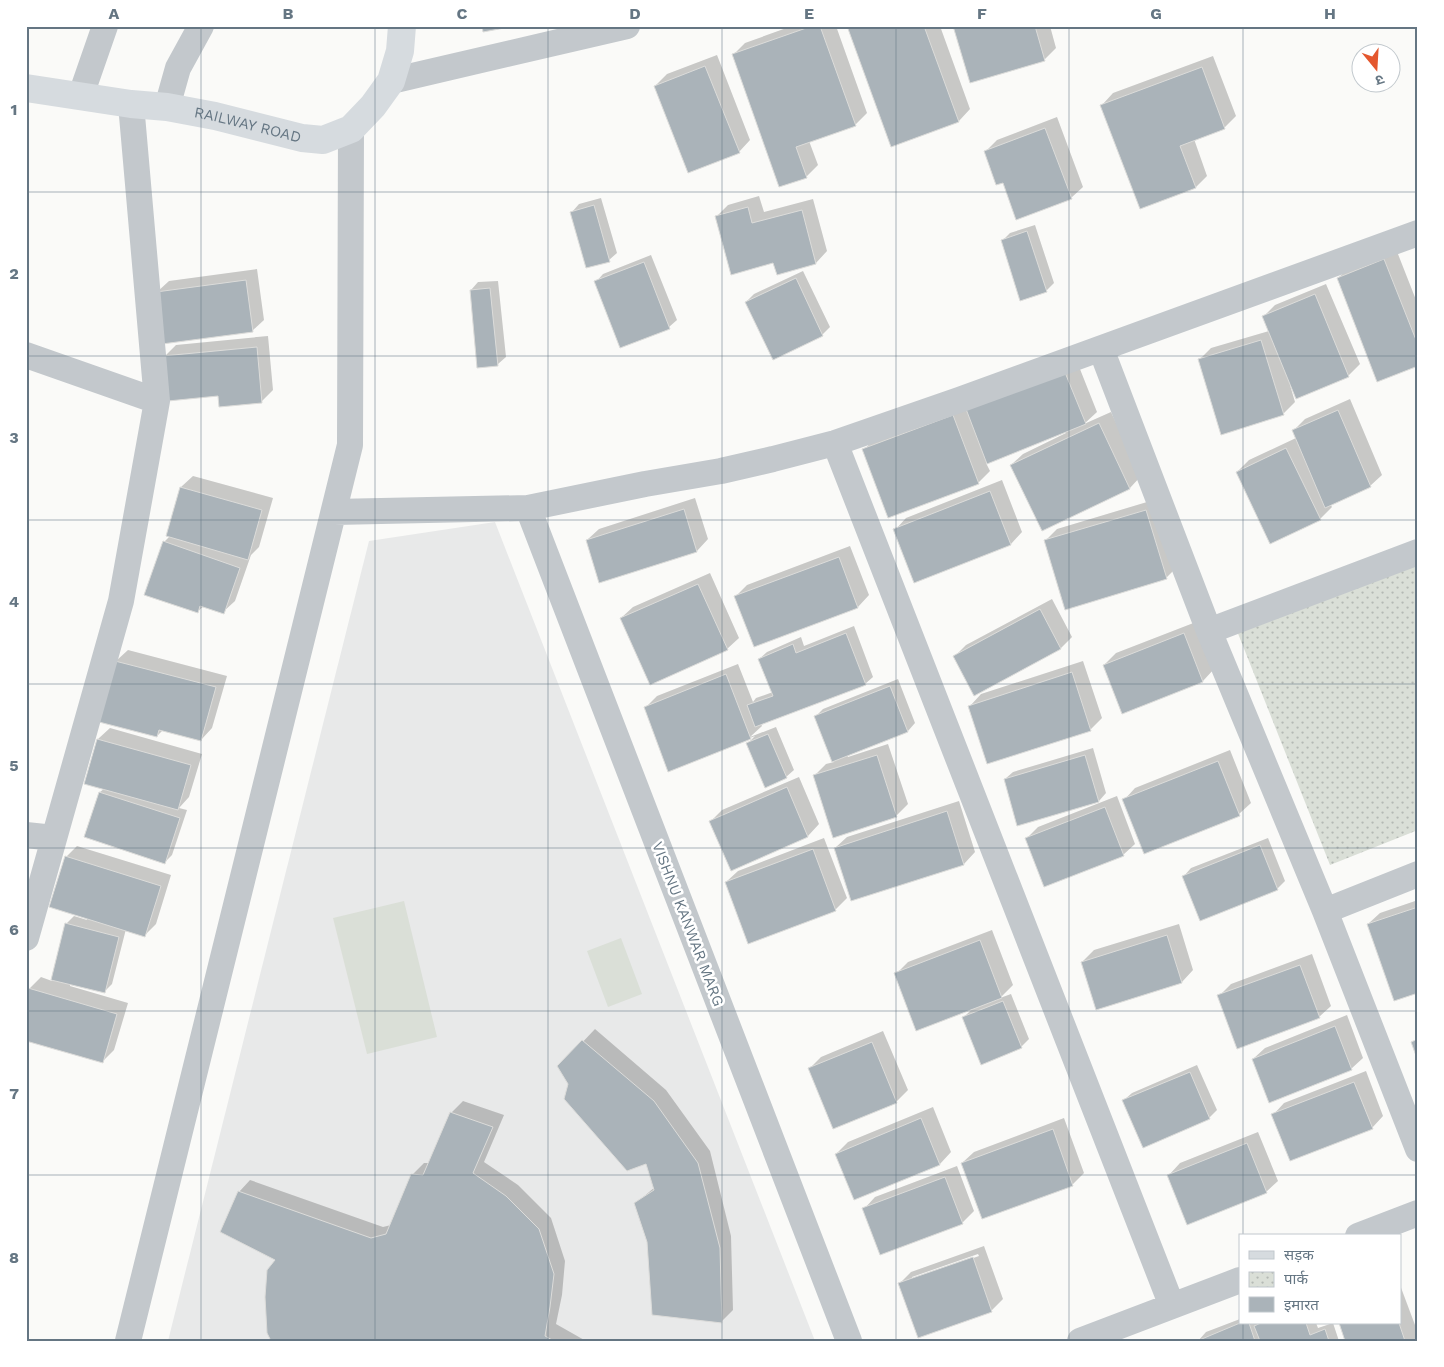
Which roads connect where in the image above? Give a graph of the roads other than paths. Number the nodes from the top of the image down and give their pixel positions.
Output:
1 (105, 26) edge
2 (201, 26) edge
3 (402, 26) edge
4 (616, 28) edge
5 (391, 82) junction
6 (26, 88) edge
7 (81, 95) junction
8 (131, 104) junction
9 (168, 107) junction
10 (351, 129) junction
11 (1418, 233) edge
12 (1101, 349) junction
13 (27, 356) edge
14 (157, 401) junction
15 (835, 443) junction
16 (528, 508) junction
17 (334, 512) junction
18 (1418, 552) edge
19 (1209, 631) junction
20 (26, 835) edge
21 (54, 838) junction
22 (1418, 874) edge
23 (1325, 911) junction
24 (26, 938) edge
25 (1418, 1149) edge
26 (1418, 1213) edge
27 (1363, 1234) edge
28 (1239, 1280) edge
29 (1172, 1306) junction
30 (128, 1341) edge
31 (849, 1341) edge
32 (1080, 1341) edge

1 - 7 street
2 - 9 street
3 - 5 street, RAILWAY ROAD
4 - 5 street
5 - 10 street, RAILWAY ROAD
6 - 7 street, RAILWAY ROAD
7 - 8 street, RAILWAY ROAD
8 - 9 street, RAILWAY ROAD
8 - 14 street
9 - 10 street, RAILWAY ROAD
10 - 17 street
11 - 12 street
12 - 15 street
12 - 19 street
13 - 14 street
14 - 21 street
15 - 16 street
15 - 29 street
16 - 17 street
16 - 31 street, VISHNU KANWAR MARG
17 - 30 street
18 - 19 street
19 - 23 street
20 - 21 street
21 - 24 street
22 - 23 street
23 - 25 street
26 - 27 street
28 - 29 street
29 - 32 street

